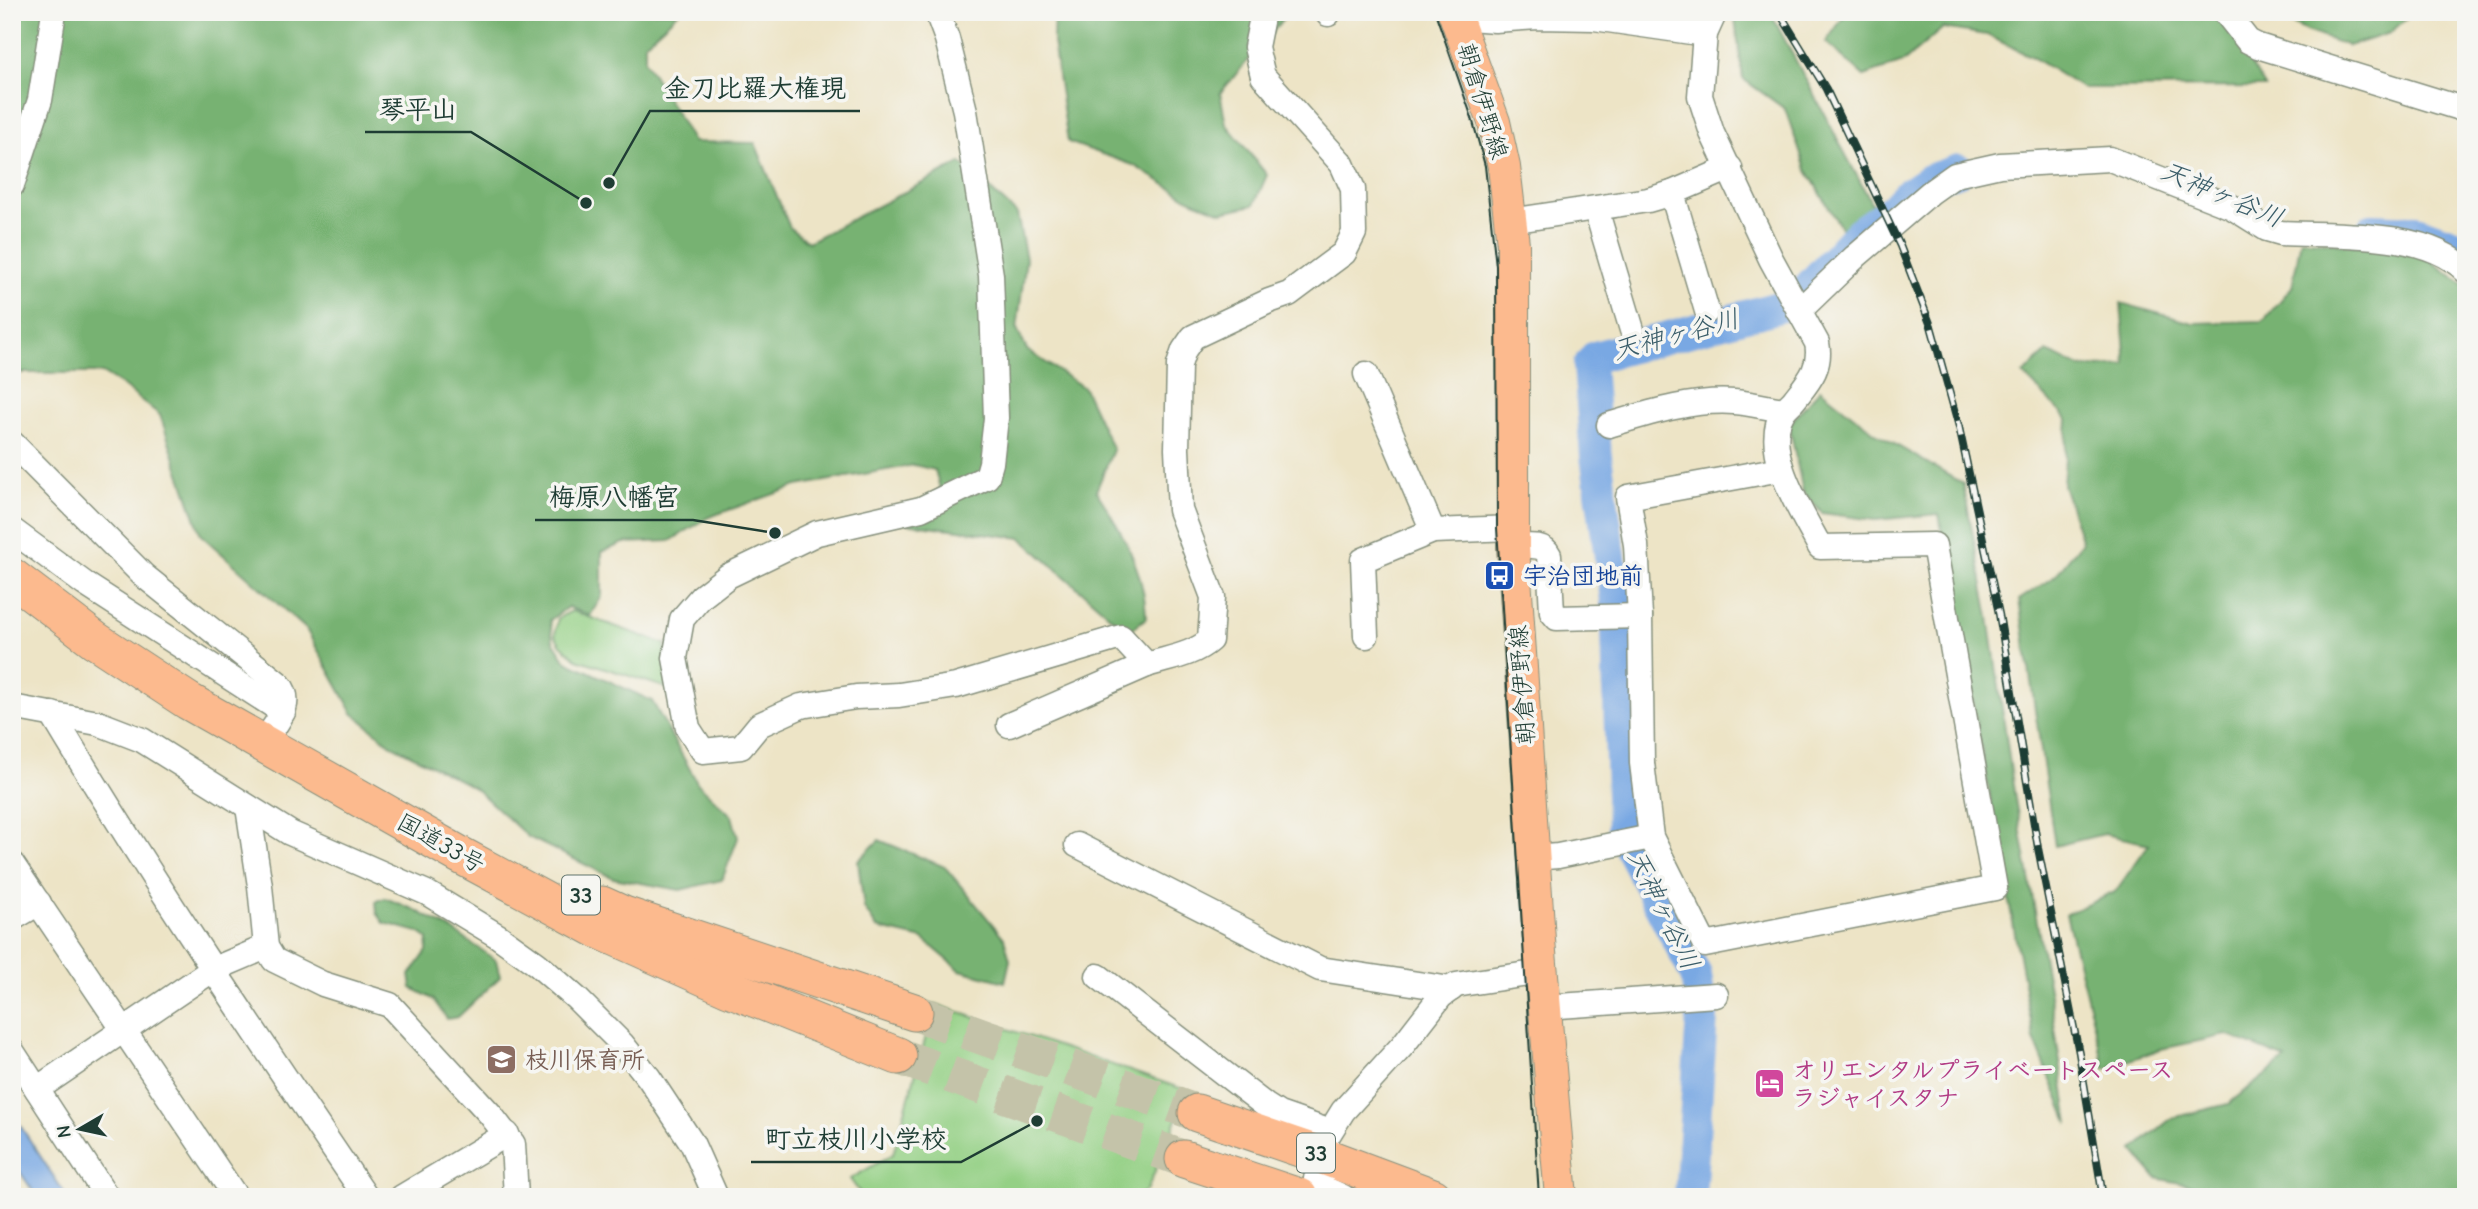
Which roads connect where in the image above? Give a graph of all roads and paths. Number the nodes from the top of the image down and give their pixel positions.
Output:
1 (54, 12) edge
2 (937, 12) edge
3 (1263, 12) edge
4 (2225, 12) edge
5 (1455, 14) edge
6 (1710, 23) edge
7 (2466, 110) edge
8 (1730, 168) junction
9 (12, 185) edge
10 (1672, 193) junction
11 (1596, 209) junction
12 (1510, 221) junction
13 (2463, 260) edge
14 (1796, 304) junction
15 (1707, 311) dead end
16 (1632, 330) dead end
17 (1366, 374) dead end
18 (1784, 410) junction
19 (1609, 425) dead end
20 (12, 443) edge
21 (1781, 469) junction
22 (12, 530) edge
23 (1433, 531) junction
24 (1513, 537) junction
25 (12, 577) edge
26 (1636, 616) junction
27 (1366, 636) dead end
28 (1147, 665) junction
29 (12, 707) edge
30 (283, 712) junction
31 (52, 714) junction
32 (1009, 724) dead end
33 (263, 743) junction
34 (248, 807) junction
35 (1637, 841) junction
36 (1077, 845) dead end
37 (1534, 858) junction
38 (12, 864) edge
39 (38, 903) junction
40 (12, 919) edge
41 (266, 947) junction
42 (212, 971) junction
43 (1542, 972) junction
44 (1098, 976) dead end
45 (1451, 989) junction
46 (1714, 995) dead end
47 (1545, 1007) junction
48 (914, 1012) tunnel mouth
49 (125, 1029) junction
50 (12, 1051) edge
51 (895, 1065) tunnel mouth
52 (37, 1089) junction
53 (1197, 1113) tunnel mouth
54 (507, 1134) junction
55 (1326, 1143) junction
56 (107, 1197) edge
57 (236, 1197) edge
58 (366, 1197) edge
59 (402, 1197) edge
60 (516, 1197) edge
61 (716, 1197) edge
62 (1228, 1197) edge
63 (1299, 1197) edge
64 (1343, 1197) edge
65 (1433, 1197) edge
66 (1561, 1197) edge

1 - 9 street
2 - 28 street
3 - 28 street
4 - 7 street
5 - 6 street
5 - 12 main road, 朝倉伊野線
6 - 8 street
8 - 10 street
8 - 14 street
10 - 11 street
10 - 15 street
11 - 12 street
11 - 16 street
12 - 24 main road, 朝倉伊野線
13 - 14 street
14 - 18 street
17 - 23 street
18 - 19 street
18 - 21 street
20 - 30 street
21 - 26 street
21 - 35 street
22 - 30 street
23 - 24 street
23 - 27 street
24 - 26 street
24 - 37 main road, 朝倉伊野線
25 - 33 highway, 国道33号 / 33
26 - 35 street
28 - 32 street
29 - 31 street
30 - 33 street
31 - 34 street
31 - 42 street
33 - 48 highway, 33
33 - 51 highway, 国道33号 / 33
34 - 41 street
34 - 61 street
35 - 37 street
36 - 45 street
37 - 43 main road, 朝倉伊野線
38 - 39 street
39 - 40 street
39 - 49 street
41 - 42 street
41 - 54 street
42 - 49 street
42 - 58 street
43 - 45 street
43 - 47 main road, 朝倉伊野線
44 - 55 street
45 - 55 street
46 - 47 street
47 - 66 main road, 朝倉伊野線
49 - 52 street
49 - 57 street
50 - 52 street
52 - 56 street
53 - 55 highway, 33
54 - 59 street
54 - 60 street
55 - 64 street
55 - 65 highway, 33
62 - 63 highway, 33

